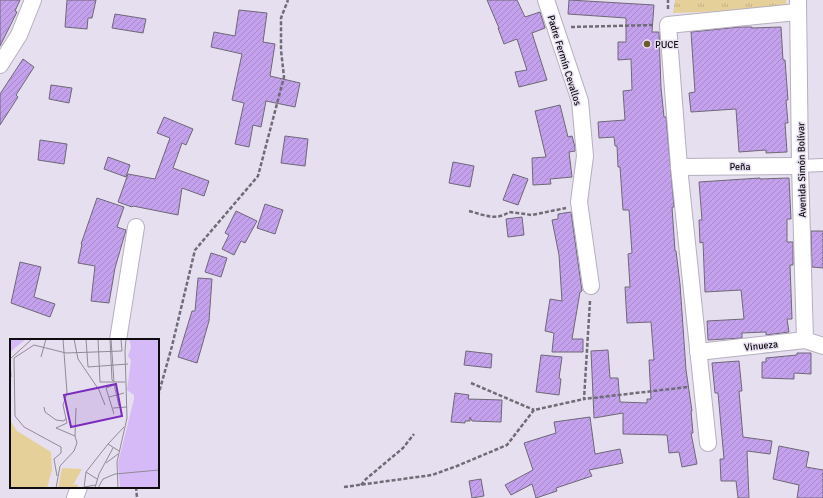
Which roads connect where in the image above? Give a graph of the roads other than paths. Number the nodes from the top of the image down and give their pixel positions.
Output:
1 (33, 0) edge
2 (546, 0) edge
3 (797, 6) edge
4 (0, 64) edge
5 (823, 165) edge
6 (800, 166) junction
7 (679, 167) junction
8 (136, 227) dead end
9 (591, 286) road end
10 (118, 339) edge
11 (805, 340) junction
12 (823, 346) edge
13 (698, 352) junction
14 (708, 443) dead end
15 (79, 488) edge
16 (75, 498) edge

1 - 4 street
2 - 9 street, Padre Fermín Cevallos
3 - 6 street, Avenida Simón Bolívar
3 - 7 street
5 - 6 street
6 - 7 street, Peña
6 - 11 street, Avenida Simón Bolívar
7 - 13 street
8 - 10 street
11 - 12 street, Vinueza
11 - 13 street, Vinueza
13 - 14 street
15 - 16 street

